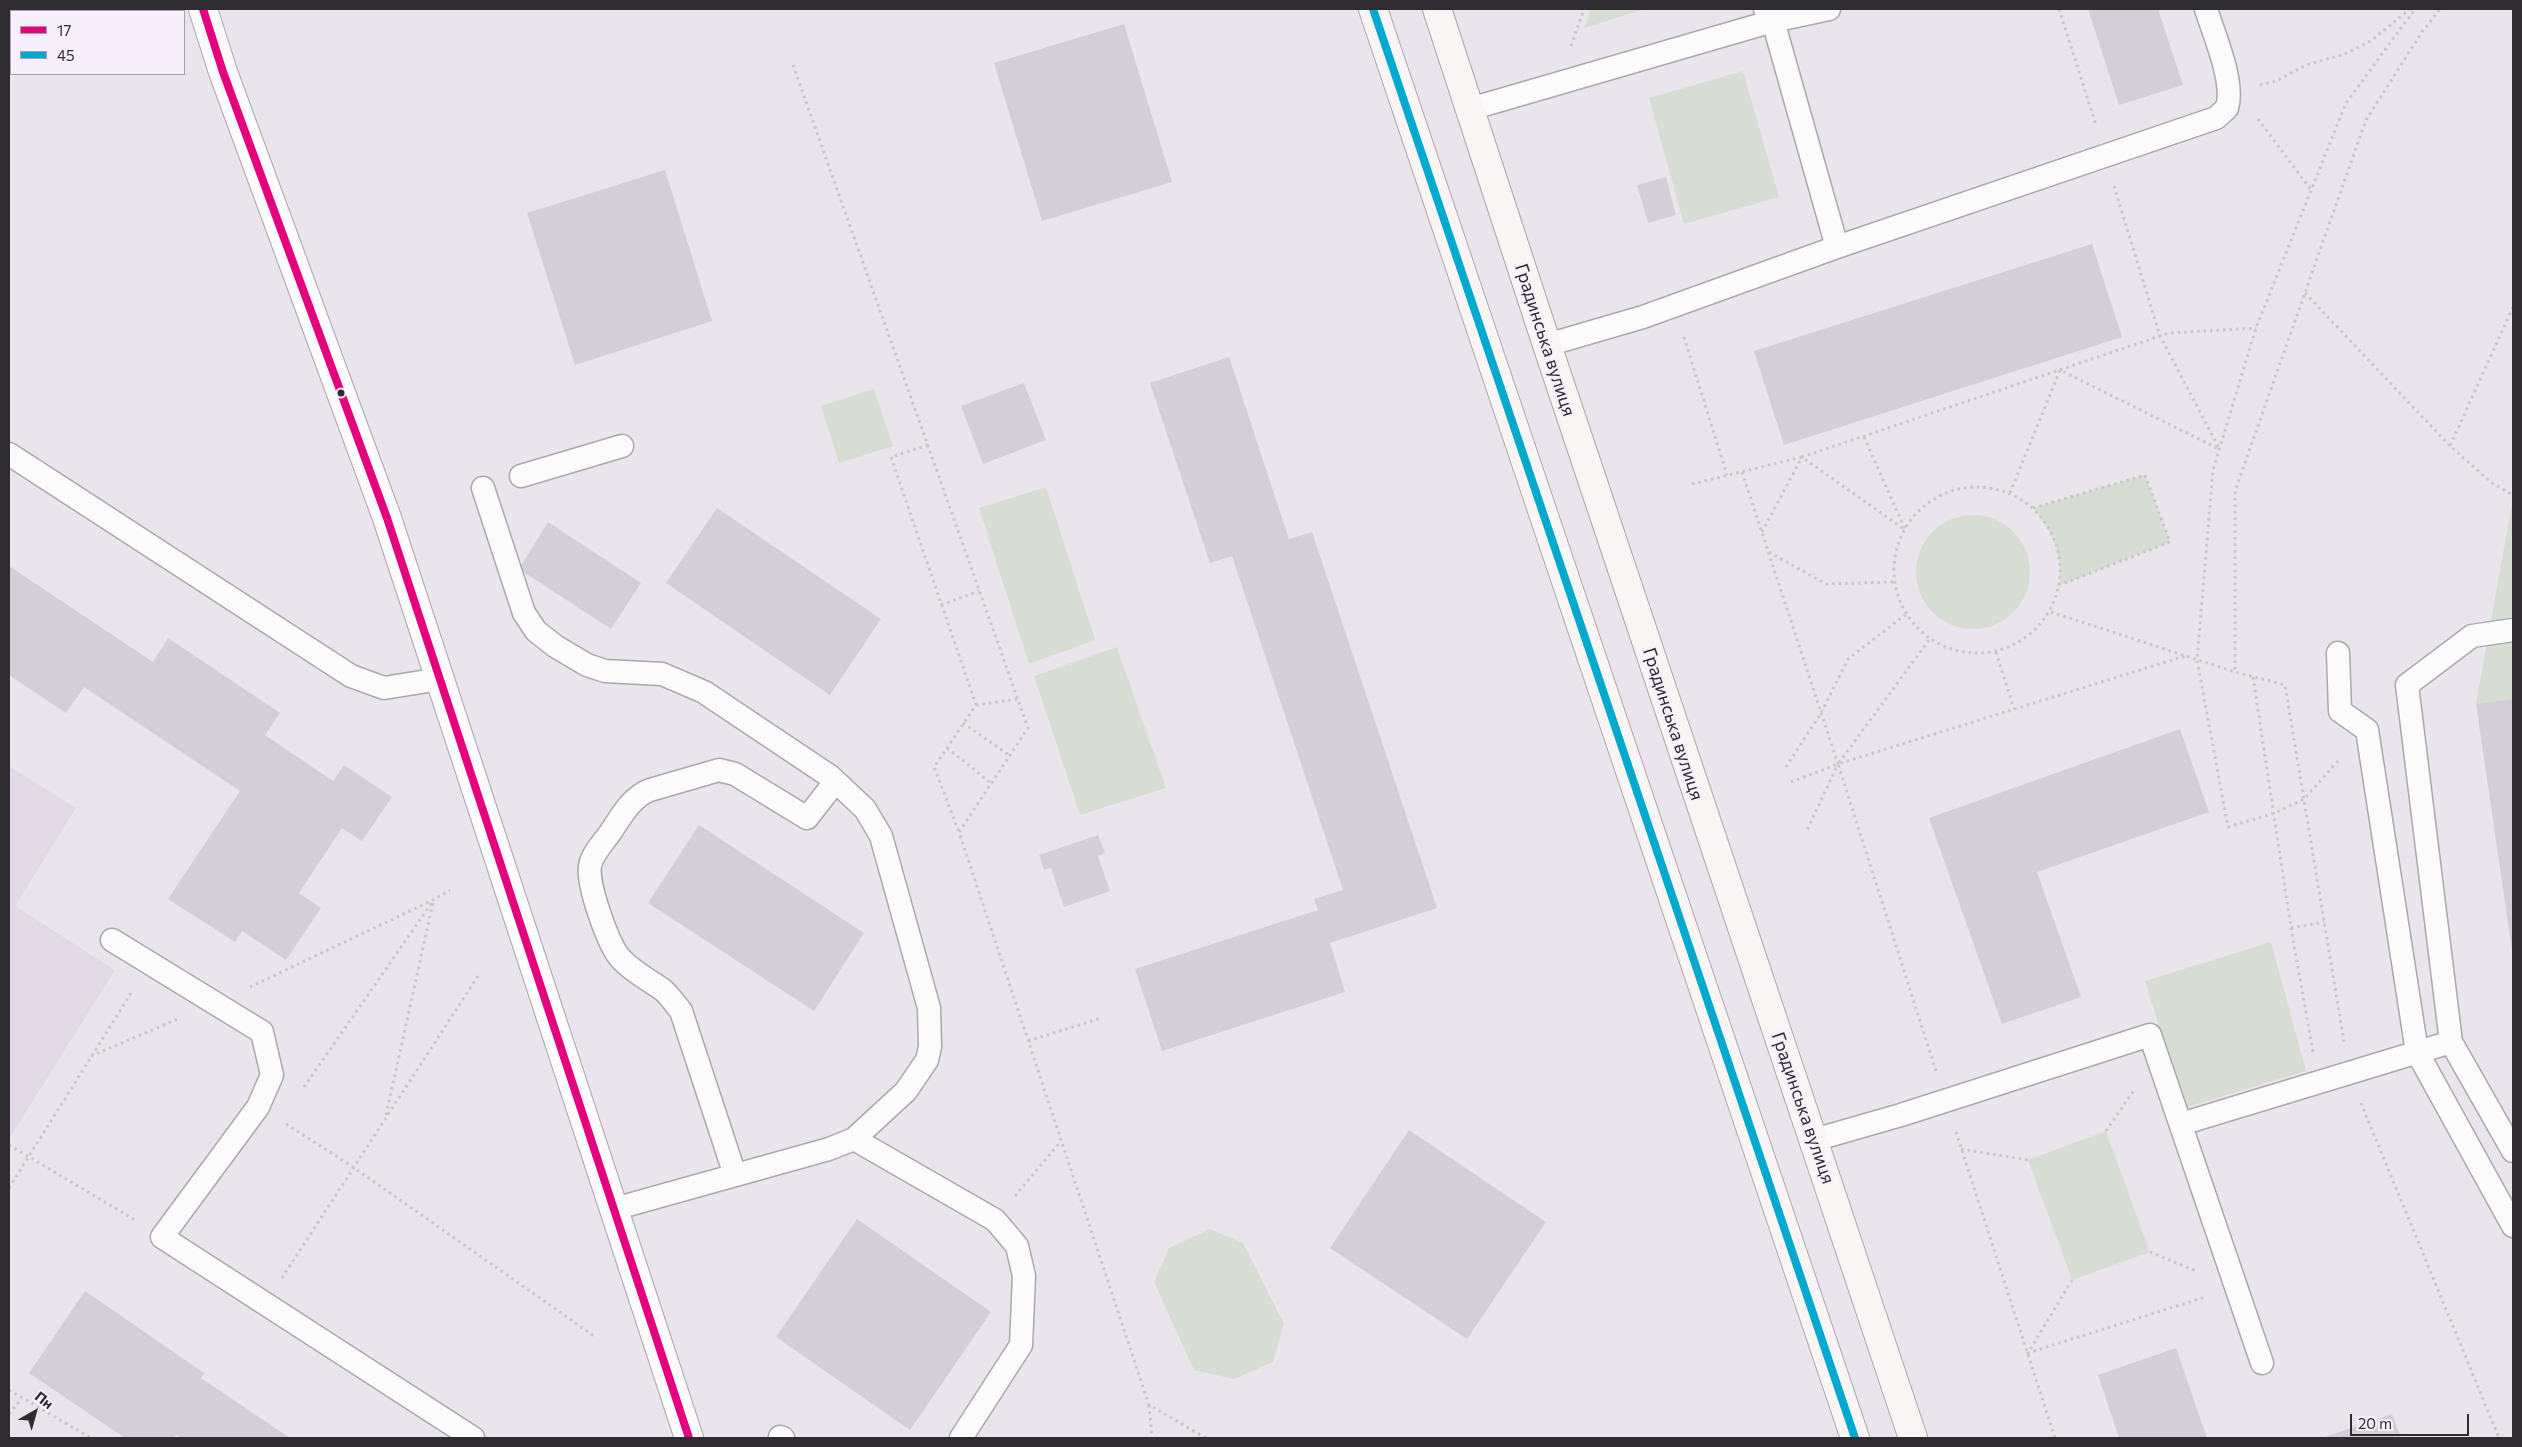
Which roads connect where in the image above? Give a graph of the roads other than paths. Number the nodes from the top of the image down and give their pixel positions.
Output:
1 (203, 9) edge
2 (1373, 9) edge
3 (1437, 9) edge
4 (1829, 9) edge
5 (2206, 9) edge
6 (1769, 15) edge
7 (1470, 109) junction
8 (1837, 247) junction
9 (1546, 345) junction
10 (622, 446) dead end
11 (9, 454) edge
12 (522, 476) dead end
13 (483, 488) dead end
14 (2513, 630) edge
15 (2338, 653) dead end
16 (440, 679) junction
17 (835, 782) junction
18 (112, 940) dead end
19 (2451, 1042) junction
20 (2417, 1052) junction
21 (2180, 1124) junction
22 (854, 1139) junction
23 (1814, 1140) junction
24 (2513, 1152) edge
25 (735, 1175) junction
26 (614, 1209) junction
27 (2513, 1226) edge
28 (2262, 1363) dead end
29 (473, 1438) edge
30 (689, 1438) edge
31 (961, 1438) edge
32 (1855, 1438) edge
33 (1913, 1438) edge

1 - 16 street
2 - 32 street
3 - 7 street, Градинська вулиця
4 - 6 lane
5 - 8 lane
6 - 7 lane
6 - 8 lane
7 - 9 street, Градинська вулиця
8 - 9 lane
9 - 23 street, Градинська вулиця
10 - 12 lane
11 - 16 lane
13 - 17 lane
14 - 19 lane
15 - 20 lane
16 - 26 street
17 - 22 lane
17 - 25 lane
18 - 29 lane
19 - 20 lane
19 - 24 lane
20 - 21 lane
20 - 27 lane
21 - 23 lane
21 - 28 lane
22 - 25 lane
22 - 31 lane
23 - 33 street, Градинська вулиця
25 - 26 lane
26 - 30 street

